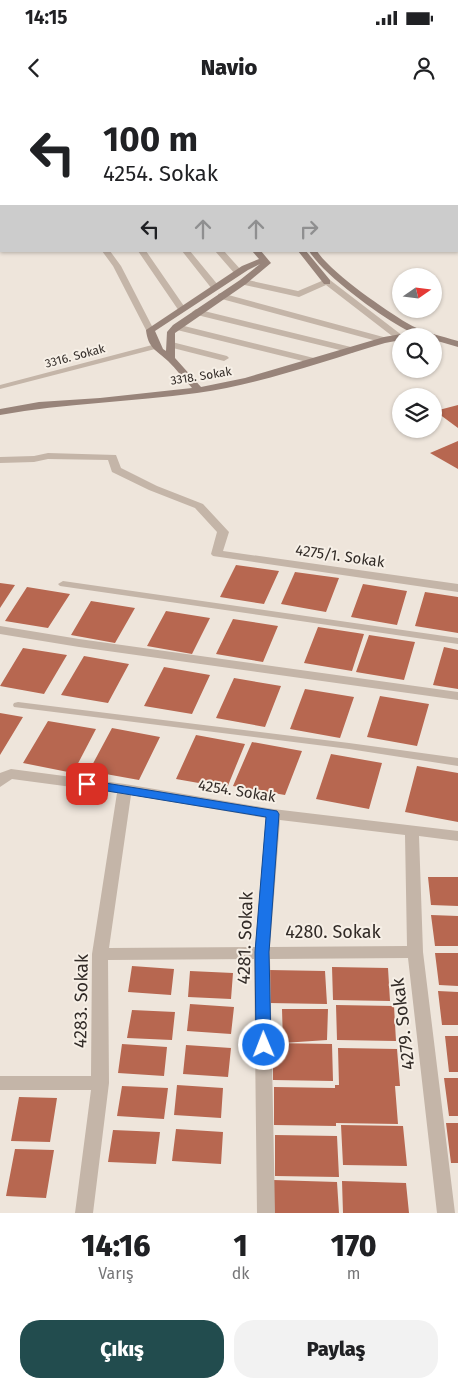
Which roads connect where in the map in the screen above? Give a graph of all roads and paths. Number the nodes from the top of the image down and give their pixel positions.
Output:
1 (107, 252) edge
2 (143, 252) edge
3 (187, 252) edge
4 (220, 252) edge
5 (257, 252) edge
6 (303, 252) edge
7 (314, 252) edge
8 (263, 260) junction
9 (238, 272) junction
10 (242, 282) junction
11 (327, 282) junction
12 (216, 287) junction
13 (221, 296) junction
14 (182, 309) junction
15 (196, 312) junction
16 (176, 327) junction
17 (410, 328) edge
18 (150, 330) junction
19 (392, 331) edge
20 (392, 338) edge
21 (442, 339) edge
22 (384, 340) junction
23 (458, 344) edge
24 (156, 346) junction
25 (172, 346) junction
26 (352, 350) junction
27 (170, 358) junction
28 (224, 358) dead end
29 (315, 361) junction
30 (0, 387) edge
31 (199, 390) junction
32 (0, 412) edge
33 (0, 460) edge
34 (63, 584) dead end
35 (458, 588) edge
36 (0, 630) edge
37 (458, 641) edge
38 (458, 696) edge
39 (18, 705) dead end
40 (458, 762) edge
41 (6, 778) edge
42 (125, 790) junction
43 (273, 814) junction
44 (412, 830) junction
45 (458, 836) edge
46 (262, 952) junction
47 (415, 952) junction
48 (100, 954) junction
49 (100, 1082) junction
50 (0, 1084) edge
51 (84, 1213) edge
52 (266, 1213) edge
53 (446, 1213) edge

1 - 18 street
2 - 14 street
3 - 12 street
4 - 9 street
5 - 8 street
6 - 11 street
7 - 17 street
8 - 9 street
8 - 10 street
9 - 12 street
10 - 11 street
10 - 13 street
11 - 19 street
12 - 14 street
13 - 15 street
13 - 22 street
14 - 18 street
15 - 16 street
15 - 26 street
16 - 25 street
16 - 29 street
18 - 24 street
20 - 22 street, 3318. Sokak
21 - 23 street
22 - 26 street, 3318. Sokak
24 - 27 street
24 - 30 lane, 3316. Sokak
25 - 27 street
25 - 28 street
26 - 29 street, 3318. Sokak
27 - 31 street
29 - 31 street, 3318. Sokak
31 - 32 street, 3318. Sokak
33 - 35 street, 4275/1. Sokak
34 - 37 lane
36 - 38 street
39 - 40 lane
41 - 42 street, 4254. Sokak
42 - 43 street, 4254. Sokak
42 - 48 street, 4283. Sokak
43 - 44 street, 4254. Sokak
43 - 46 street, 4281. Sokak
44 - 45 street, 4254. Sokak
44 - 47 street, 4279. Sokak
46 - 47 street, 4280. Sokak
46 - 48 street, 4280. Sokak
46 - 52 street, 4281. Sokak
47 - 53 street, 4279. Sokak
48 - 49 street, 4283. Sokak
49 - 50 street
49 - 51 street, 4283. Sokak

